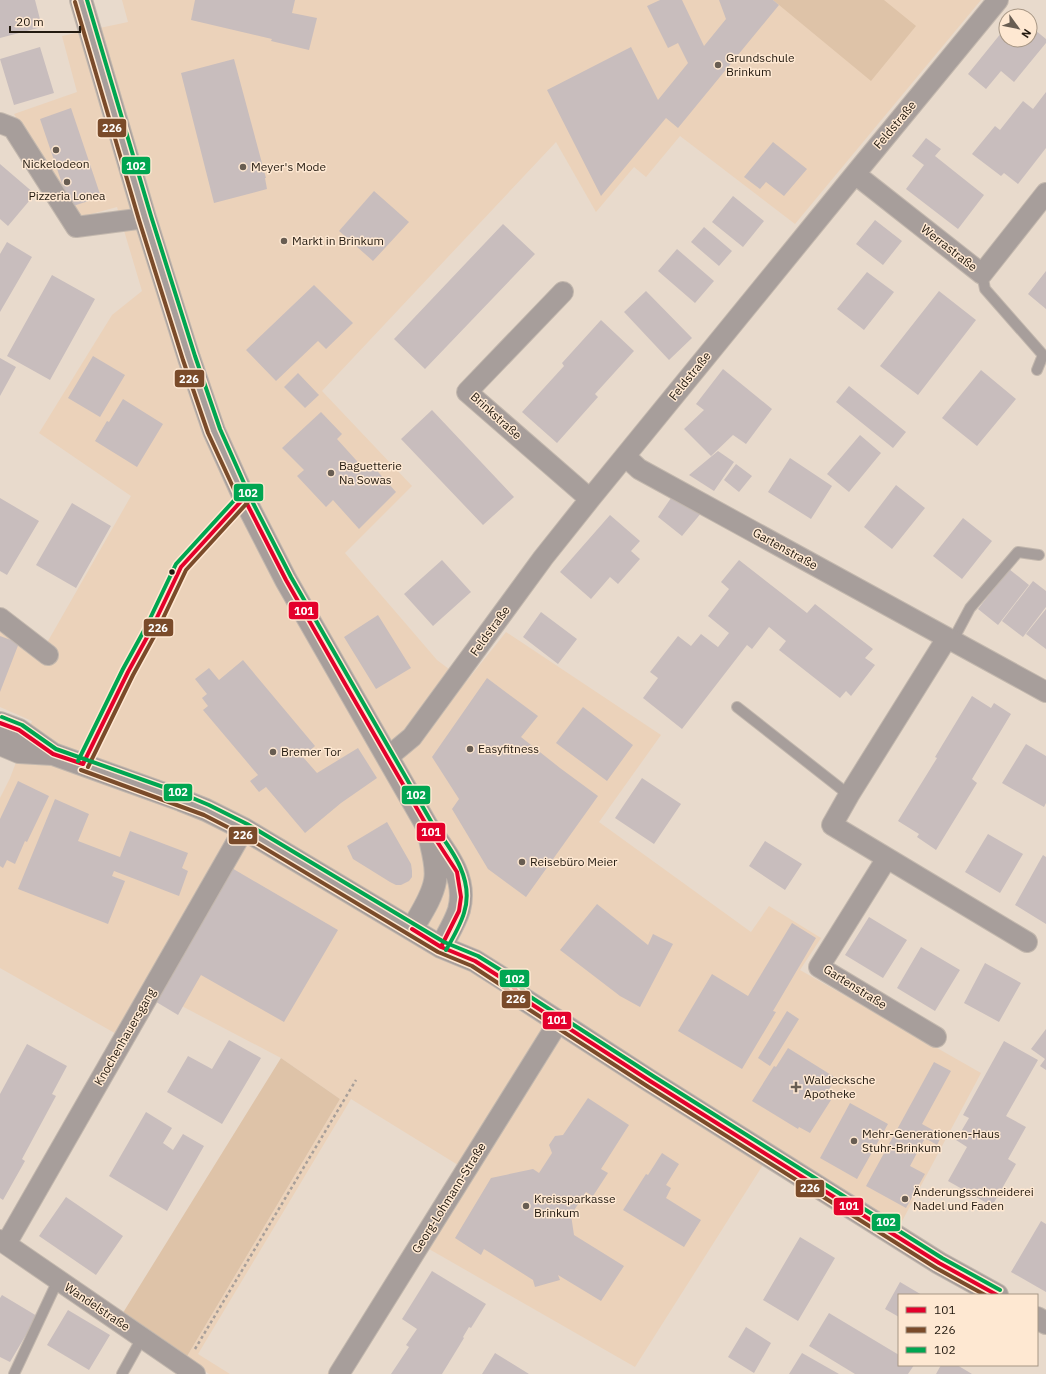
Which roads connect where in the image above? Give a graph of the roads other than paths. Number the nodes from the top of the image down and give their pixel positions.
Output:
1 (82, 0) edge
2 (998, 0) edge
3 (0, 123) edge
4 (855, 174) junction
5 (1046, 193) edge
6 (145, 218) junction
7 (982, 274) junction
8 (563, 292) dead end
9 (1037, 370) dead end
10 (625, 456) junction
11 (244, 498) junction
12 (590, 499) junction
13 (1039, 555) dead end
14 (0, 618) edge
15 (950, 639) junction
16 (48, 655) dead end
17 (1046, 692) edge
18 (736, 707) dead end
19 (0, 723) edge
20 (0, 744) edge
21 (53, 754) junction
22 (388, 757) junction
23 (83, 764) junction
24 (849, 795) junction
25 (427, 826) junction
26 (244, 829) junction
27 (887, 858) junction
28 (412, 929) junction
29 (1027, 942) dead end
30 (441, 947) junction
31 (559, 1022) junction
32 (936, 1038) dead end
33 (3, 1242) edge
34 (58, 1280) junction
35 (995, 1294) edge
36 (142, 1338) junction
37 (190, 1370) edge
38 (14, 1374) edge
39 (122, 1374) edge
40 (339, 1374) edge

1 - 6 street
2 - 4 street, Feldstraße
3 - 6 street
4 - 7 street, Werrastraße
4 - 10 street, Feldstraße
5 - 7 street, Werrastraße
6 - 11 street
7 - 9 lane
8 - 12 street, Brinkstraße
10 - 12 street, Feldstraße
10 - 15 street, Gartenstraße
11 - 22 street
11 - 23 lane
12 - 22 street, Feldstraße
13 - 15 lane
14 - 16 street
15 - 17 street, Gartenstraße
15 - 24 street
18 - 24 lane
19 - 21 street
20 - 21 street
21 - 23 street
22 - 25 street
23 - 26 street
24 - 27 street
25 - 28 street
25 - 30 street
26 - 28 street
26 - 33 street, Knochenhauersgang
27 - 29 street
27 - 32 street, Gartenstraße
28 - 30 street
30 - 31 street
31 - 35 street
31 - 40 street, Georg-Lohmann-Straße
33 - 34 street, Wandelstraße
34 - 36 street, Wandelstraße
34 - 38 lane
36 - 37 street, Wandelstraße
36 - 39 lane

